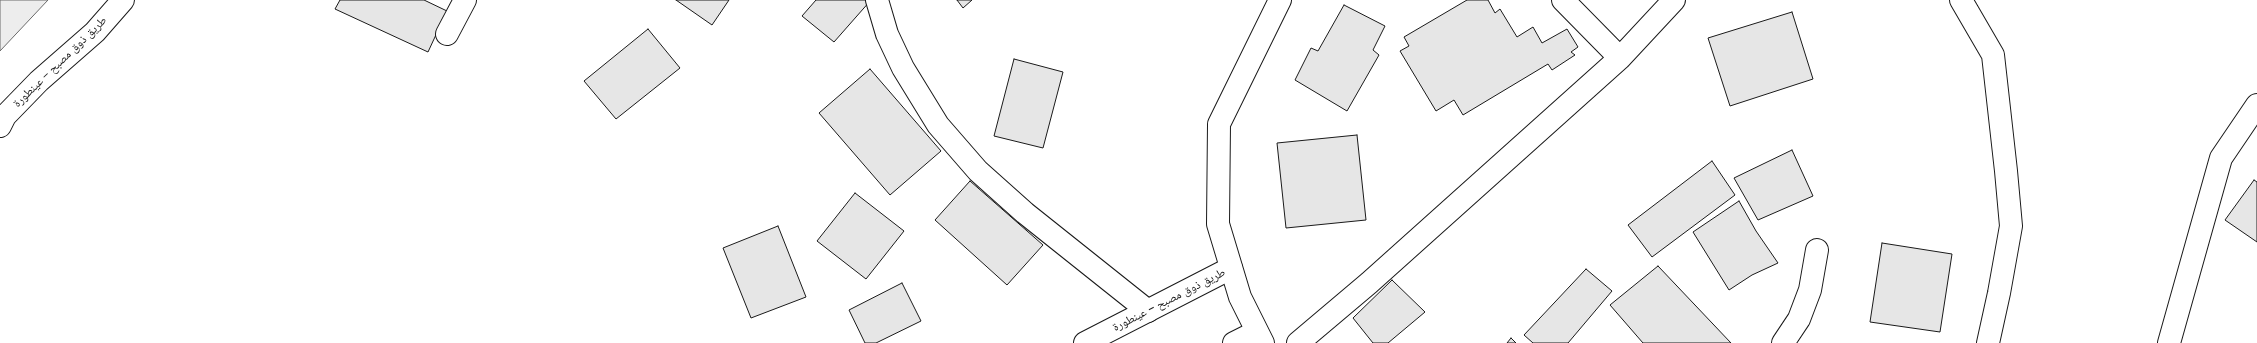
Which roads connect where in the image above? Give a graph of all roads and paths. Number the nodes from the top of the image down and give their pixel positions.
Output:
1 (123, 0) edge
2 (465, 0) edge
3 (877, 0) edge
4 (1280, 0) edge
5 (1563, 0) edge
6 (1674, 0) edge
7 (1961, 0) edge
8 (447, 34) dead end
9 (1620, 58) junction
10 (2257, 105) edge
11 (0, 126) edge
12 (1817, 250) dead end
13 (1231, 268) junction
14 (1148, 311) junction
15 (1260, 338) edge
16 (1085, 343) edge
17 (1234, 343) edge
18 (1298, 343) edge
19 (1783, 343) edge
20 (1988, 343) edge
21 (2169, 343) edge

1 - 11 street, طريق ذوق مصبح – عينطورة
2 - 8 street
3 - 14 street
4 - 13 street
5 - 9 street
6 - 9 street
7 - 20 street
9 - 18 street
10 - 21 street
12 - 19 street
13 - 14 street, طريق ذوق مصبح – عينطورة
13 - 15 street
14 - 16 street, طريق ذوق مصبح – عينطورة
15 - 17 street

